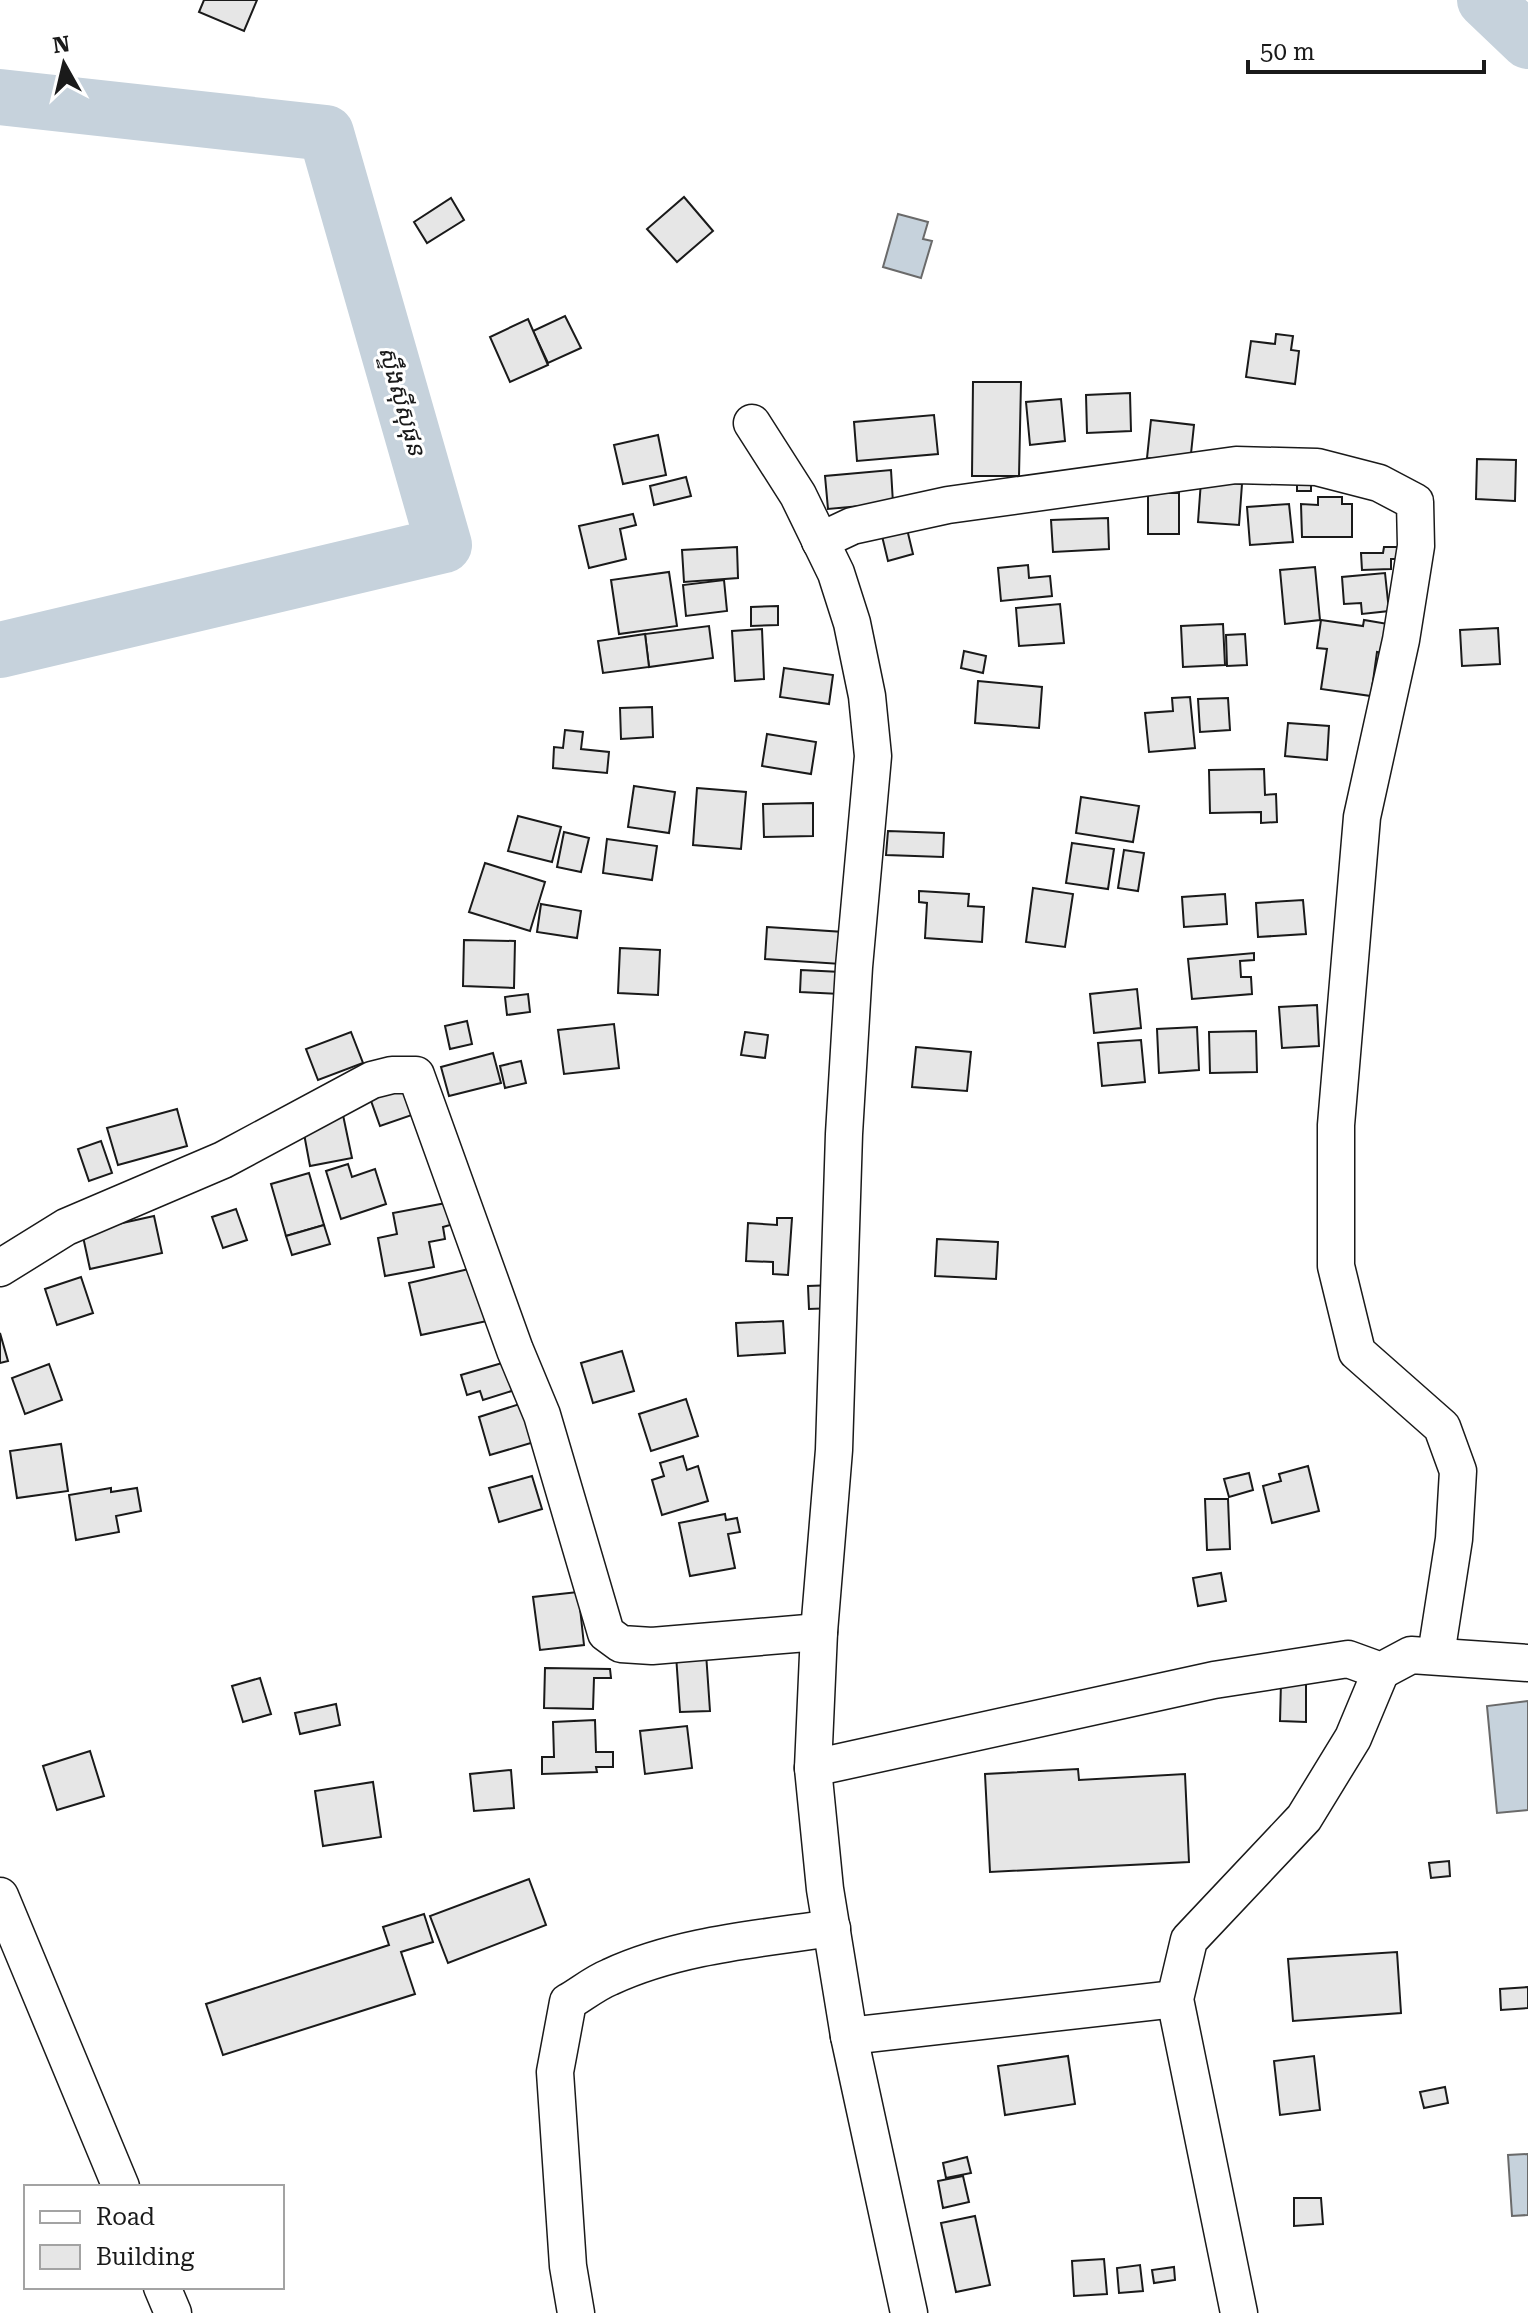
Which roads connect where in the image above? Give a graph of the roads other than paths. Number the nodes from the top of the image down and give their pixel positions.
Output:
1 (752, 423) dead end
2 (820, 541) junction
3 (0, 1268) edge
4 (819, 1632) junction
5 (1436, 1655) junction
6 (1528, 1663) edge
7 (1381, 1671) junction
8 (813, 1768) junction
9 (0, 1896) edge
10 (832, 1928) junction
11 (1175, 1999) junction
12 (849, 2036) junction
13 (120, 2185) edge
14 (163, 2289) edge
15 (173, 2313) edge
16 (576, 2313) edge
17 (909, 2313) edge
18 (1239, 2313) edge

1 - 2 street
2 - 4 street
2 - 5 street
3 - 4 street
4 - 8 street
5 - 6 street
5 - 7 street
7 - 8 street
7 - 11 street
8 - 10 street
9 - 13 street
10 - 12 street
10 - 16 street
11 - 12 street
11 - 18 street
12 - 17 street
14 - 15 street

